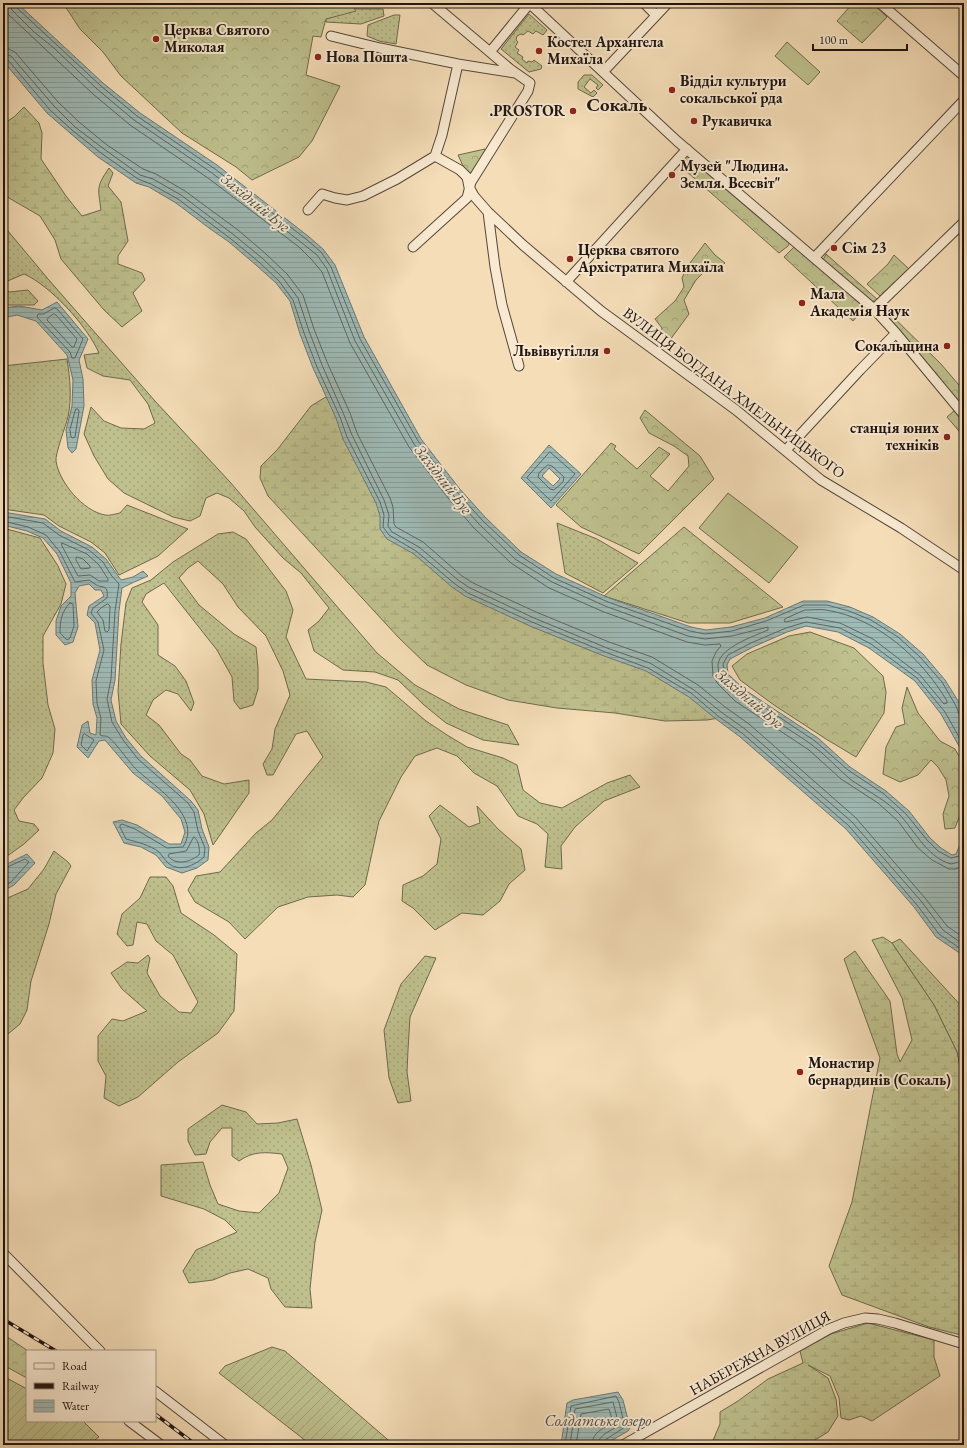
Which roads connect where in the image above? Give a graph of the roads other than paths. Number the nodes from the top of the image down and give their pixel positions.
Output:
1 (432, 3) edge
2 (644, 3) edge
3 (668, 3) edge
4 (880, 3) edge
5 (532, 4) edge
6 (656, 15) junction
7 (331, 36) dead end
8 (490, 52) junction
9 (458, 64) junction
10 (603, 72) junction
11 (515, 73) junction
12 (964, 76) edge
13 (964, 100) edge
14 (686, 149) junction
15 (435, 156) junction
16 (469, 187) junction
17 (308, 210) dead end
18 (488, 212) junction
19 (964, 222) edge
20 (413, 248) dead end
21 (814, 258) junction
22 (566, 282) junction
23 (874, 309) junction
24 (896, 333) junction
25 (519, 366) dead end
26 (964, 415) edge
27 (786, 450) junction
28 (964, 570) edge
29 (3, 1253) edge
30 (964, 1344) edge
31 (98, 1350) edge
32 (156, 1393) edge
33 (130, 1422) edge
34 (161, 1445) edge
35 (226, 1445) edge
36 (623, 1445) edge

1 - 8 street
2 - 6 street
3 - 6 street
4 - 12 street
5 - 8 street
5 - 10 street
6 - 10 street
7 - 9 street
8 - 11 street
9 - 11 street
9 - 15 street
10 - 14 street
11 - 16 street
13 - 21 street
14 - 21 street
14 - 22 street
15 - 16 street, ВУЛИЦЯ БОГДАНА ХМЕЛЬНИЦЬКОГО
15 - 17 street
16 - 18 street, ВУЛИЦЯ БОГДАНА ХМЕЛЬНИЦЬКОГО
16 - 20 street
18 - 22 street, ВУЛИЦЯ БОГДАНА ХМЕЛЬНИЦЬКОГО
18 - 25 street
19 - 23 street
21 - 23 street
22 - 27 street, ВУЛИЦЯ БОГДАНА ХМЕЛЬНИЦЬКОГО
23 - 24 street
24 - 26 street
24 - 27 street
27 - 28 street, ВУЛИЦЯ БОГДАНА ХМЕЛЬНИЦЬКОГО
29 - 31 street
30 - 36 street, НАБЕРЕЖНА ВУЛИЦЯ
32 - 35 street
33 - 34 street

